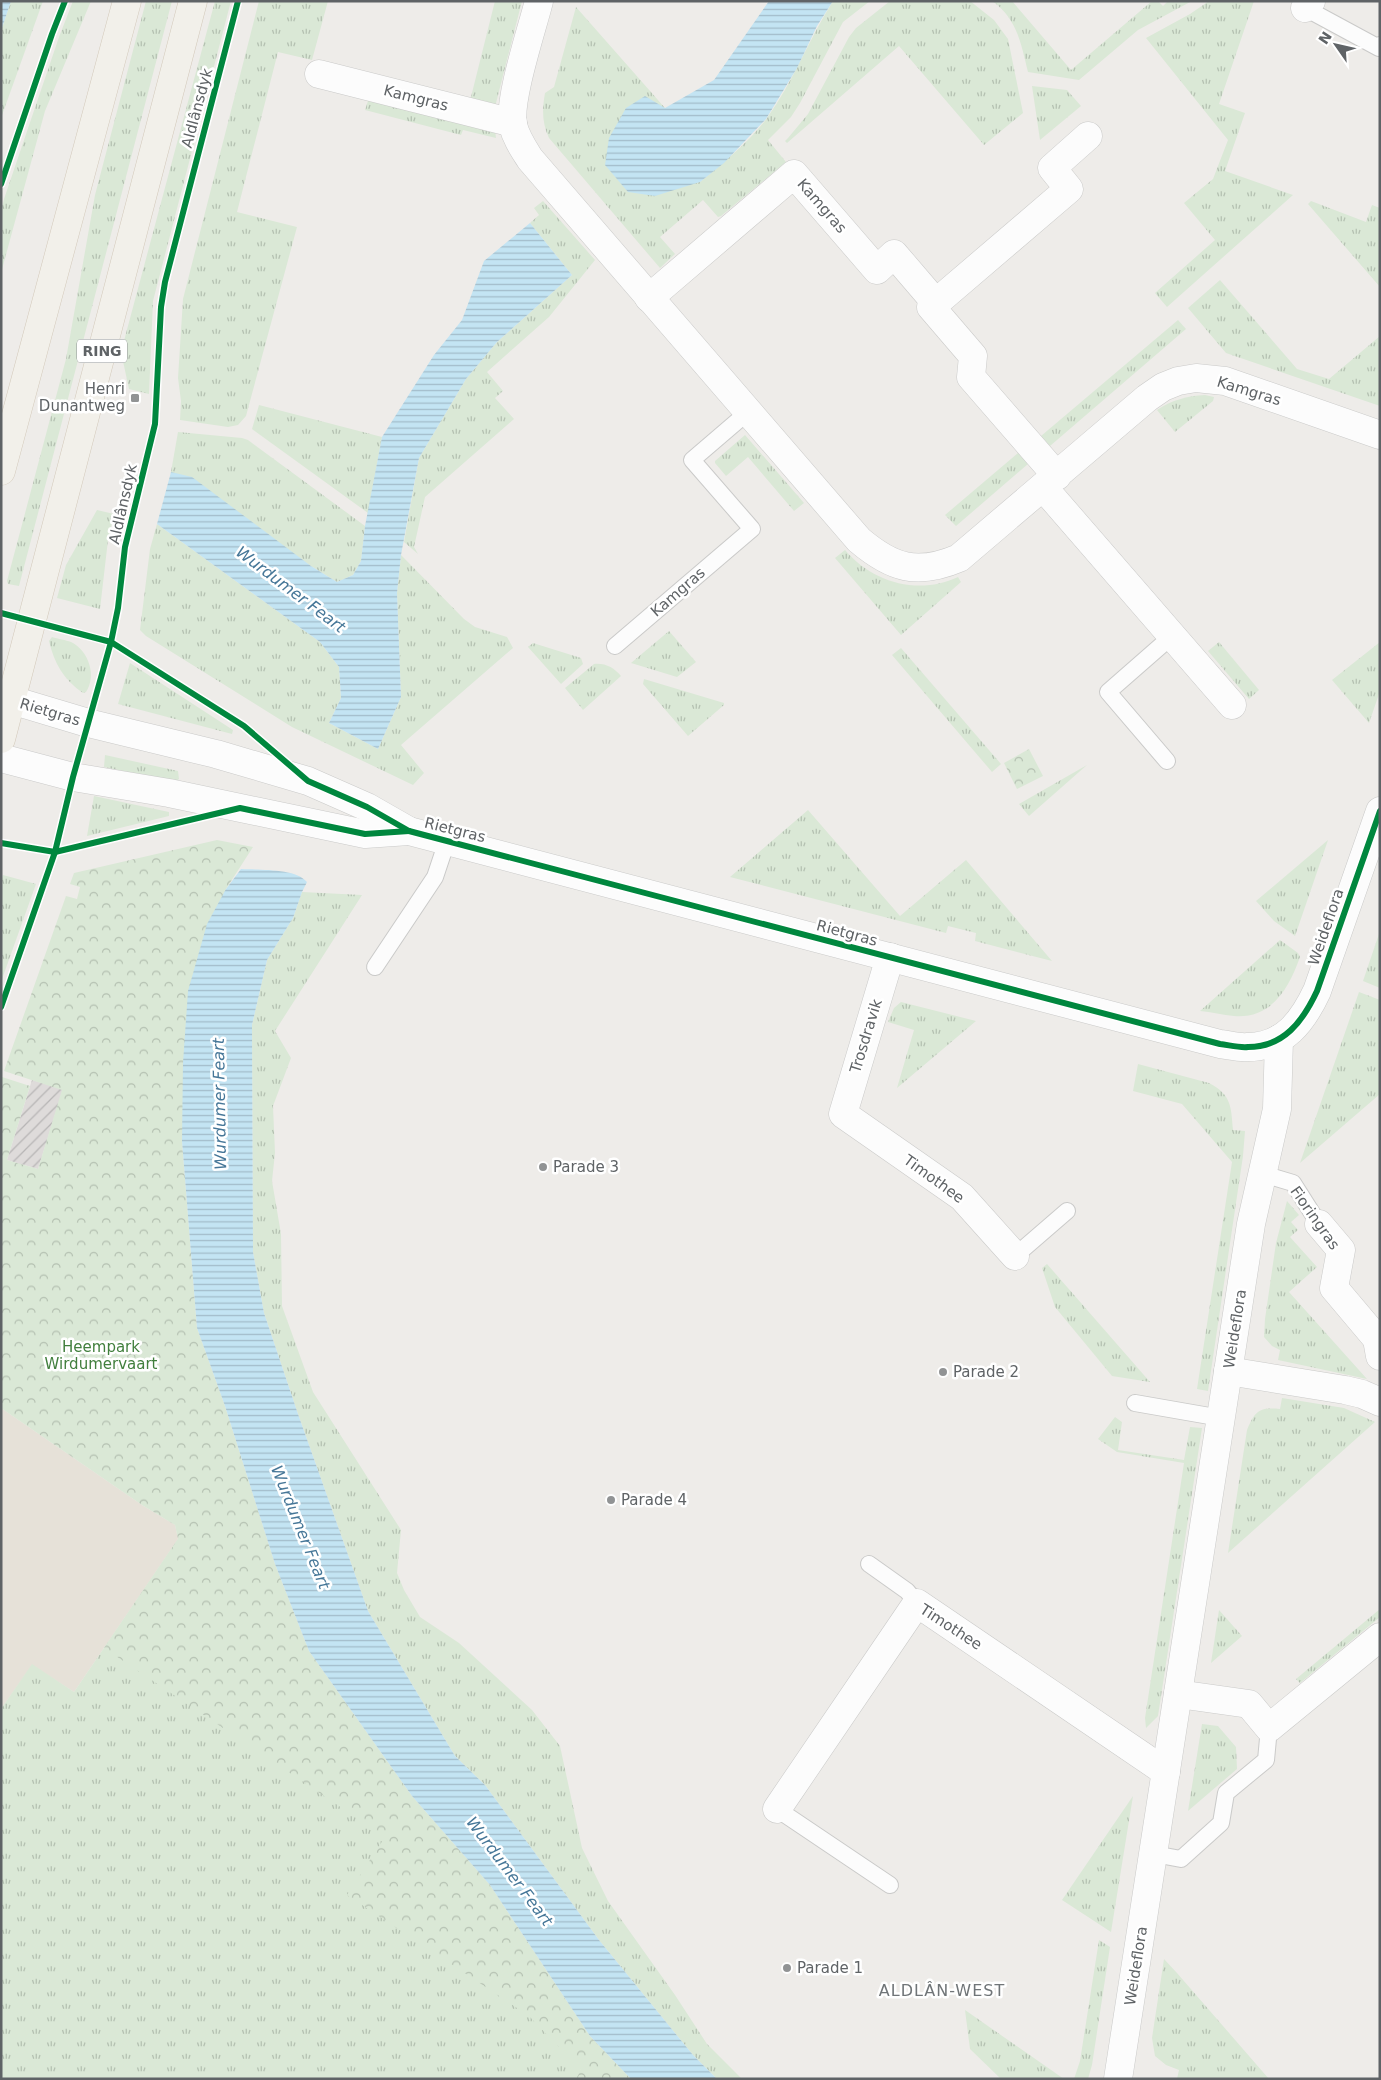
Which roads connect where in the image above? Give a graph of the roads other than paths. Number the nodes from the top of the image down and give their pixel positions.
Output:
1 (127, 1) edge
2 (193, 1) edge
3 (539, 1) edge
4 (1308, 4) edge
5 (1380, 45) edge
6 (319, 74) dead end
7 (513, 123) junction
8 (1088, 136) dead end
9 (649, 298) junction
10 (936, 303) junction
11 (748, 412) junction
12 (1380, 435) edge
13 (1, 472) edge
14 (1050, 481) junction
15 (1172, 636) junction
16 (615, 646) dead end
17 (6, 699) edge
18 (1232, 705) dead end
19 (1, 739) edge
20 (1, 758) edge
21 (1167, 760) dead end
22 (1380, 811) edge
23 (409, 831) junction
24 (447, 841) junction
25 (890, 957) junction
26 (375, 967) dead end
27 (1279, 1039) junction
28 (843, 1114) joint
29 (1263, 1174) junction
30 (1067, 1211) dead end
31 (1319, 1224) joint
32 (1015, 1256) joint
33 (1380, 1356) edge
34 (1228, 1371) junction
35 (1379, 1399) edge
36 (1135, 1403) dead end
37 (1221, 1418) junction
38 (868, 1564) dead end
39 (917, 1603) junction
40 (1380, 1637) edge
41 (1178, 1694) junction
42 (1270, 1728) junction
43 (1166, 1772) junction
44 (777, 1809) joint
45 (1154, 1854) junction
46 (890, 1885) dead end
47 (1120, 2078) edge

1 - 13 main road
2 - 17 main road, Aldlânsdyk / RING
3 - 7 street, Kamgras
4 - 5 lane
6 - 7 street, Kamgras
7 - 9 street, Kamgras
8 - 10 street
9 - 10 street, Kamgras
9 - 11 street, Kamgras
10 - 14 street, Kamgras
11 - 14 street, Kamgras
11 - 16 lane, Kamgras
12 - 14 street, Kamgras
14 - 15 street, Kamgras
15 - 18 street, Kamgras
15 - 21 lane
17 - 19 main road, Aldlânsdyk / RING
17 - 23 street, Rietgras
20 - 23 street, Rietgras
22 - 27 street, Weideflora
23 - 24 street, Rietgras
24 - 25 street, Rietgras
24 - 26 lane
25 - 27 street, Rietgras
25 - 28 street, Trosdravik
27 - 29 street, Weideflora
28 - 32 street, Timothee
29 - 31 lane, Fioringras
29 - 34 street, Weideflora
30 - 32 lane
31 - 33 street, Fioringras
34 - 35 street
34 - 37 street, Weideflora
36 - 37 lane
37 - 41 street, Weideflora
38 - 39 lane
39 - 43 street, Timothee
39 - 44 street, Timothee
40 - 42 street
41 - 42 street
41 - 43 street, Weideflora
42 - 45 lane
43 - 45 street, Weideflora
44 - 46 lane
45 - 47 street, Weideflora

